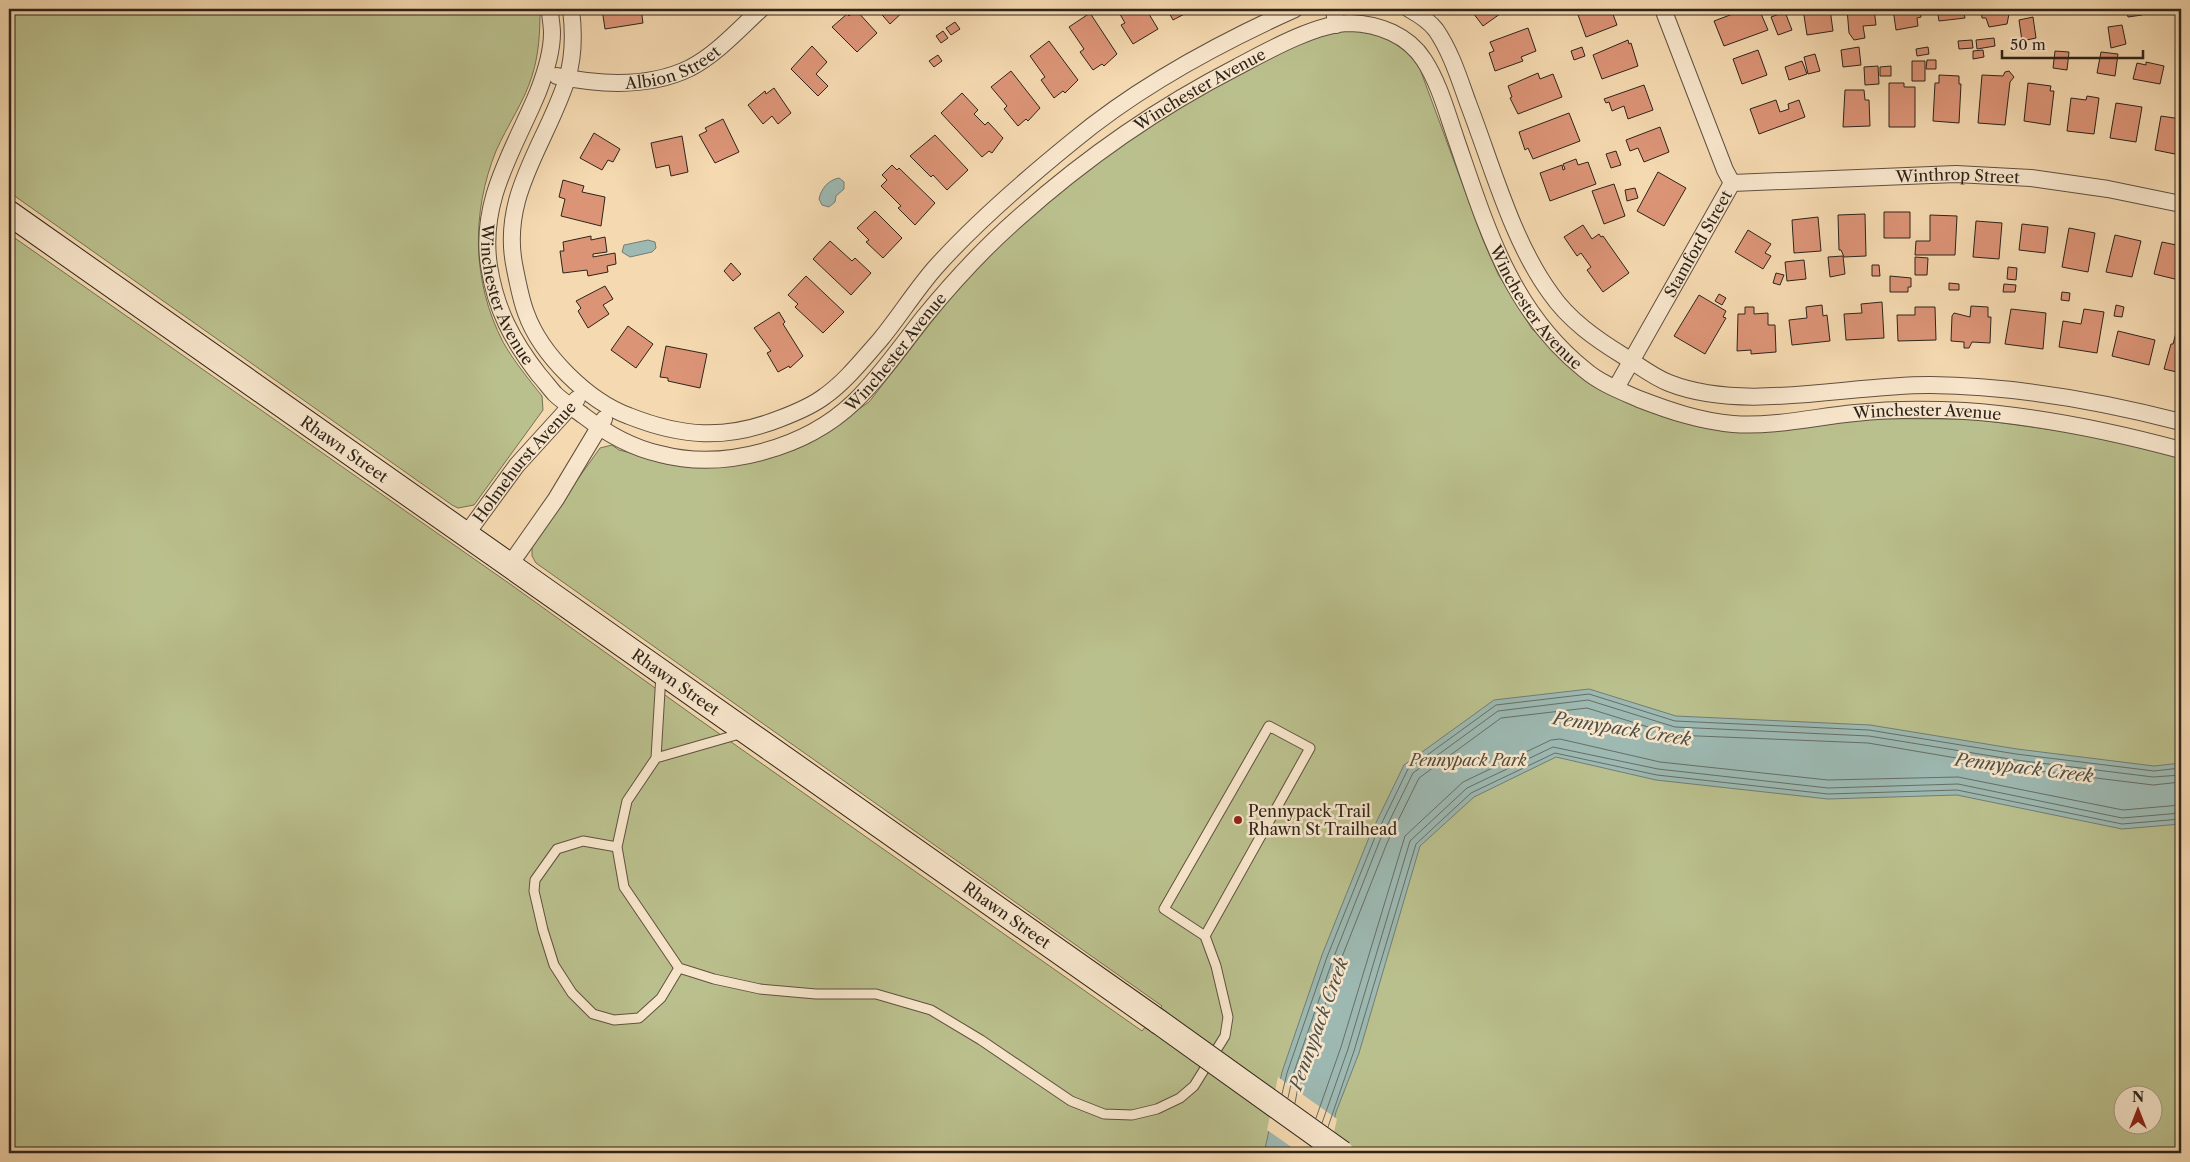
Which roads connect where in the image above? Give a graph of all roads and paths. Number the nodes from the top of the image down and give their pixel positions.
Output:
1 (550, 9) edge
2 (571, 9) edge
3 (761, 9) edge
4 (1295, 9) edge
5 (1409, 9) edge
6 (1663, 9) edge
7 (1335, 17) edge
8 (545, 73) junction
9 (567, 78) junction
10 (1732, 183) junction
11 (2181, 204) edge
12 (9, 214) edge
13 (956, 245) junction
14 (973, 262) junction
15 (1631, 361) junction
16 (1616, 388) junction
17 (585, 390) junction
18 (571, 406) junction
19 (610, 409) junction
20 (2176, 421) edge
21 (598, 427) junction
22 (2164, 445) junction
23 (2181, 450) edge
24 (465, 536) junction
25 (509, 566) junction
26 (661, 672) junction
27 (746, 732) junction
28 (656, 758) junction
29 (617, 847) junction
30 (1205, 936) junction
31 (679, 968) junction
32 (1342, 1153) edge

1 - 8 street, Winchester Avenue
2 - 9 street, Winchester Avenue
3 - 9 street, Albion Street
4 - 13 street, Winchester Avenue
5 - 15 street, Winchester Avenue
6 - 10 street, Stamford Street
7 - 14 street, Winchester Avenue
7 - 16 street, Winchester Avenue
8 - 9 street, Albion Street
8 - 18 street, Winchester Avenue
9 - 17 street, Winchester Avenue
10 - 11 street, Winthrop Street
10 - 15 street, Stamford Street
12 - 24 main road, Rhawn Street
13 - 14 street
13 - 19 street, Winchester Avenue
14 - 21 street, Winchester Avenue
15 - 16 street, Stamford Street
15 - 20 street, Winchester Avenue
16 - 22 street, Winchester Avenue
17 - 18 street, Holmehurst Avenue
17 - 19 street, Winchester Avenue
18 - 21 street, Winchester Avenue
18 - 24 street, Holmehurst Avenue
19 - 21 street, Holmehurst Avenue
20 - 22 street
21 - 25 street, Holmehurst Avenue
22 - 23 street, Winchester Avenue
24 - 25 main road, Rhawn Street
25 - 26 main road, Rhawn Street
26 - 27 main road, Rhawn Street
26 - 28 lane
27 - 28 lane
27 - 32 main road, Rhawn Street, bridge
28 - 29 lane
29 - 31 lane
29 - 31 lane
30 - 30 lane
30 - 31 lane

